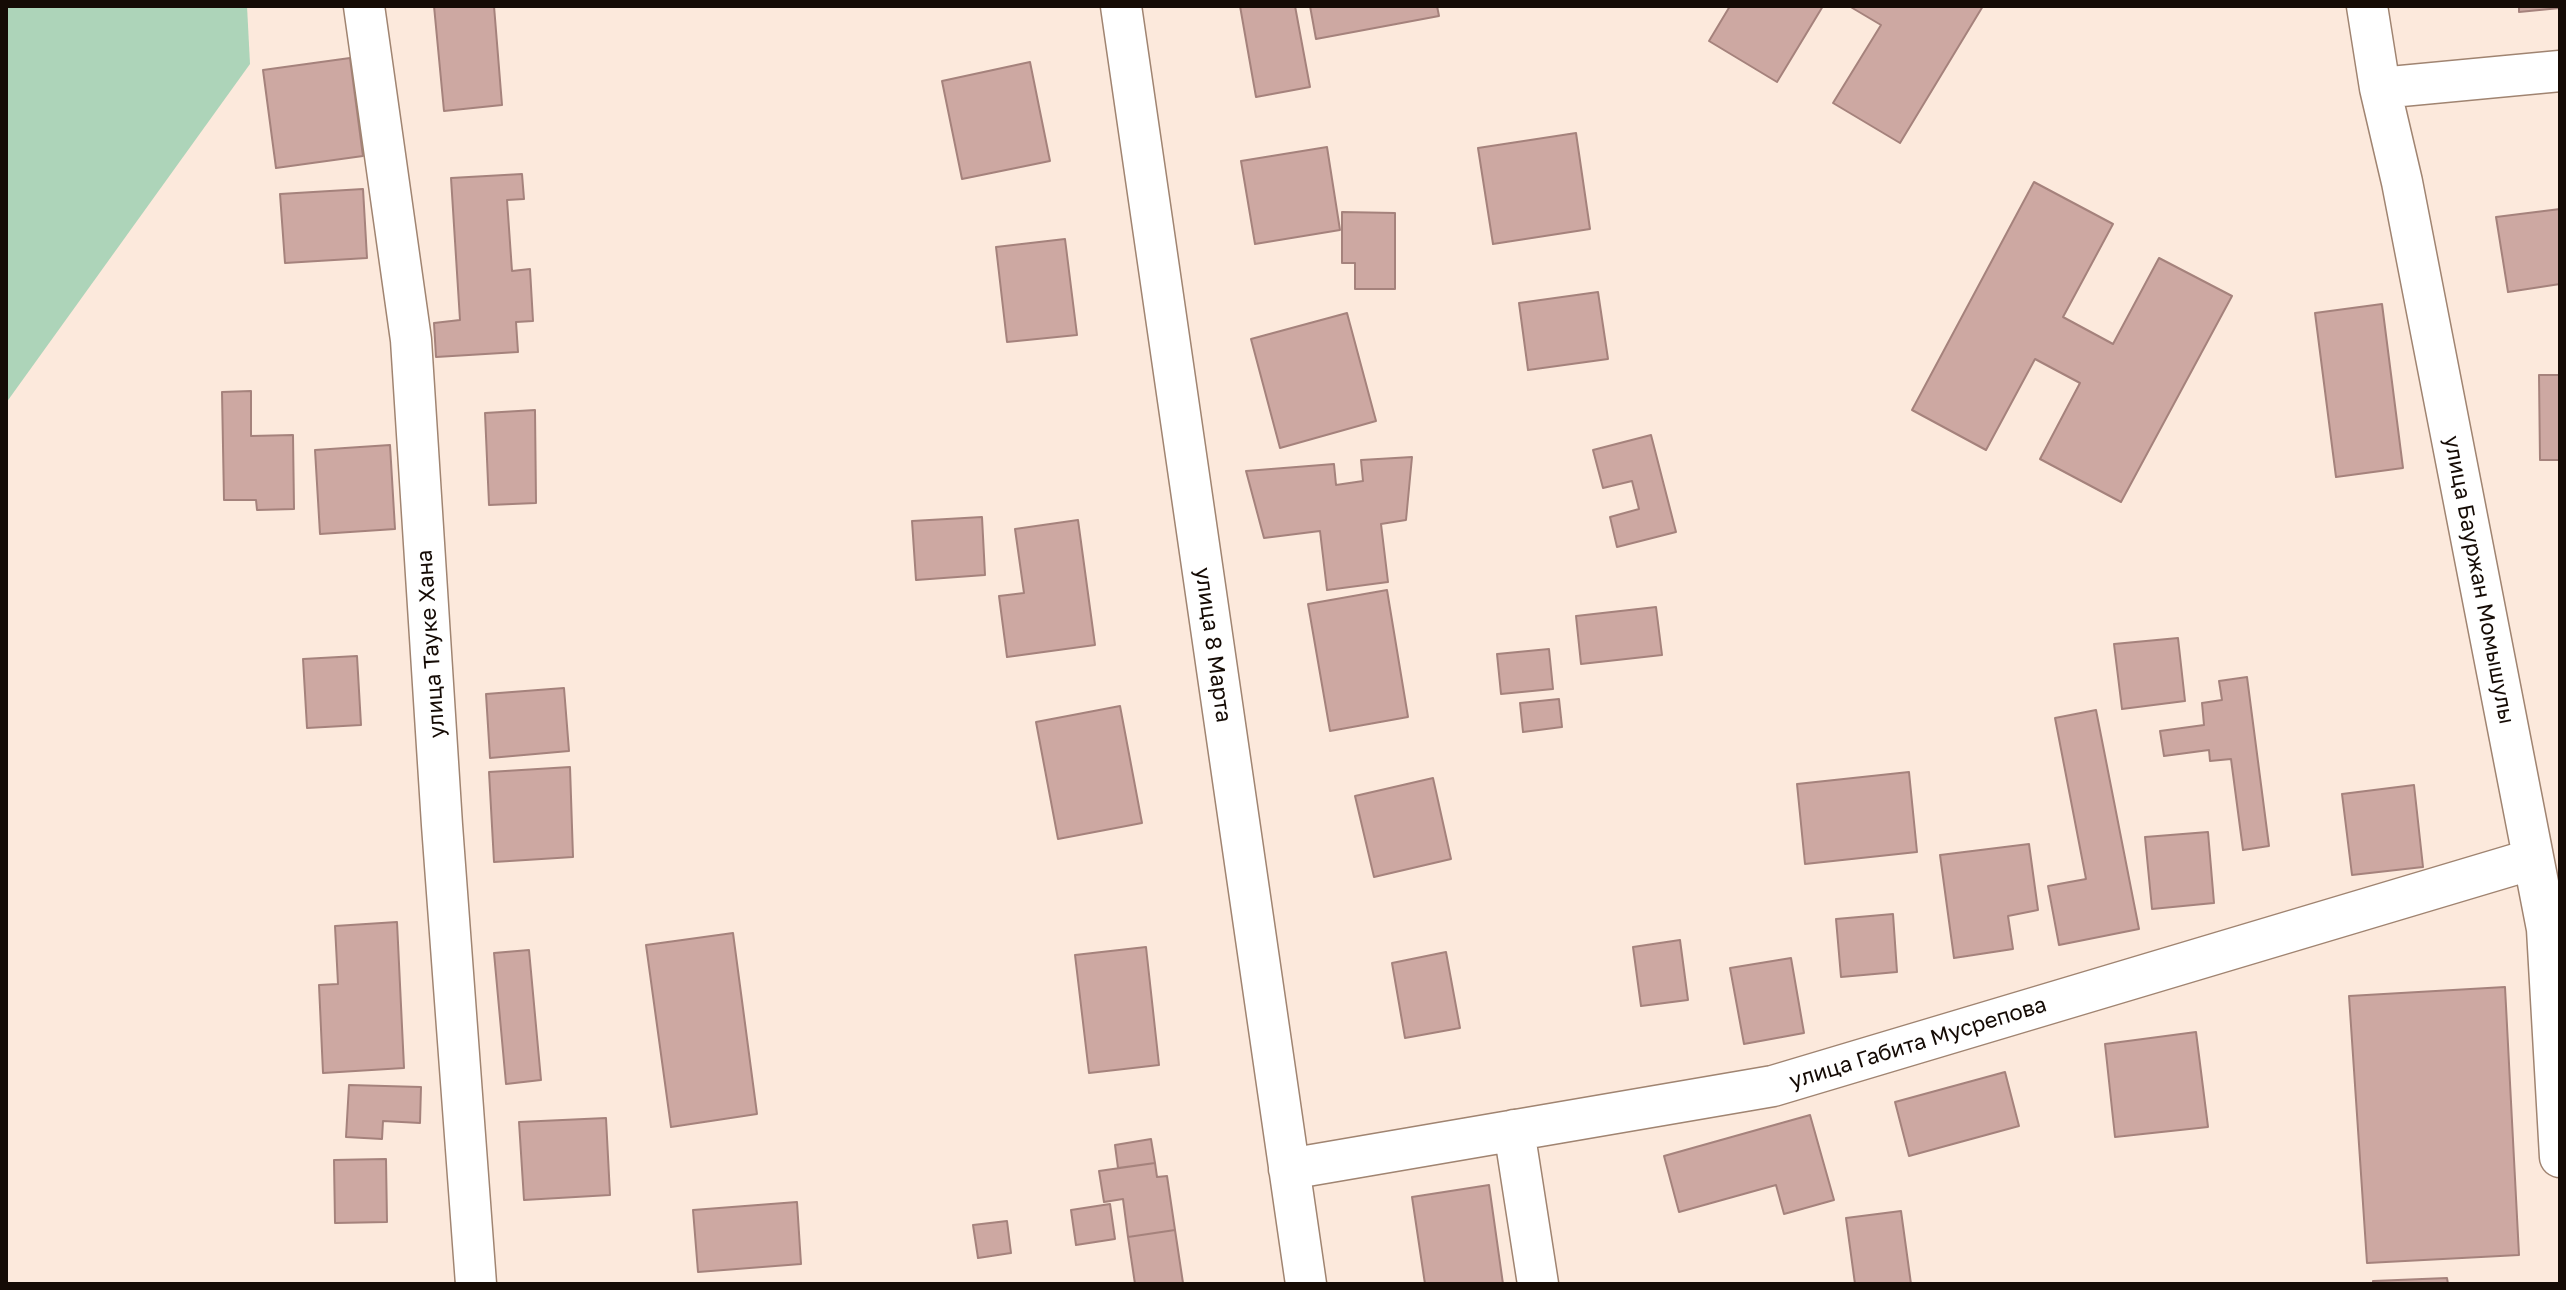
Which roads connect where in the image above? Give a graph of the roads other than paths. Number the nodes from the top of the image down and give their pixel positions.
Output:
1 (364, 6) edge
2 (1121, 6) edge
3 (2367, 6) edge
4 (2560, 71) edge
5 (2380, 88) junction
6 (2533, 859) junction
7 (1514, 1130) junction
8 (2560, 1157) edge
9 (1289, 1169) junction
10 (476, 1284) edge
11 (1306, 1284) edge
12 (1538, 1284) edge

1 - 10 street, улица Тауке Хана
2 - 9 street, улица 8 Марта
3 - 5 street, улица Бауржан Момышулы
4 - 5 street
5 - 6 street, улица Бауржан Момышулы
6 - 7 street, улица Габита Мусрепова
6 - 8 street, улица Бауржан Момышулы
7 - 9 street, улица Габита Мусрепова
7 - 12 street
9 - 11 street, улица 8 Марта

